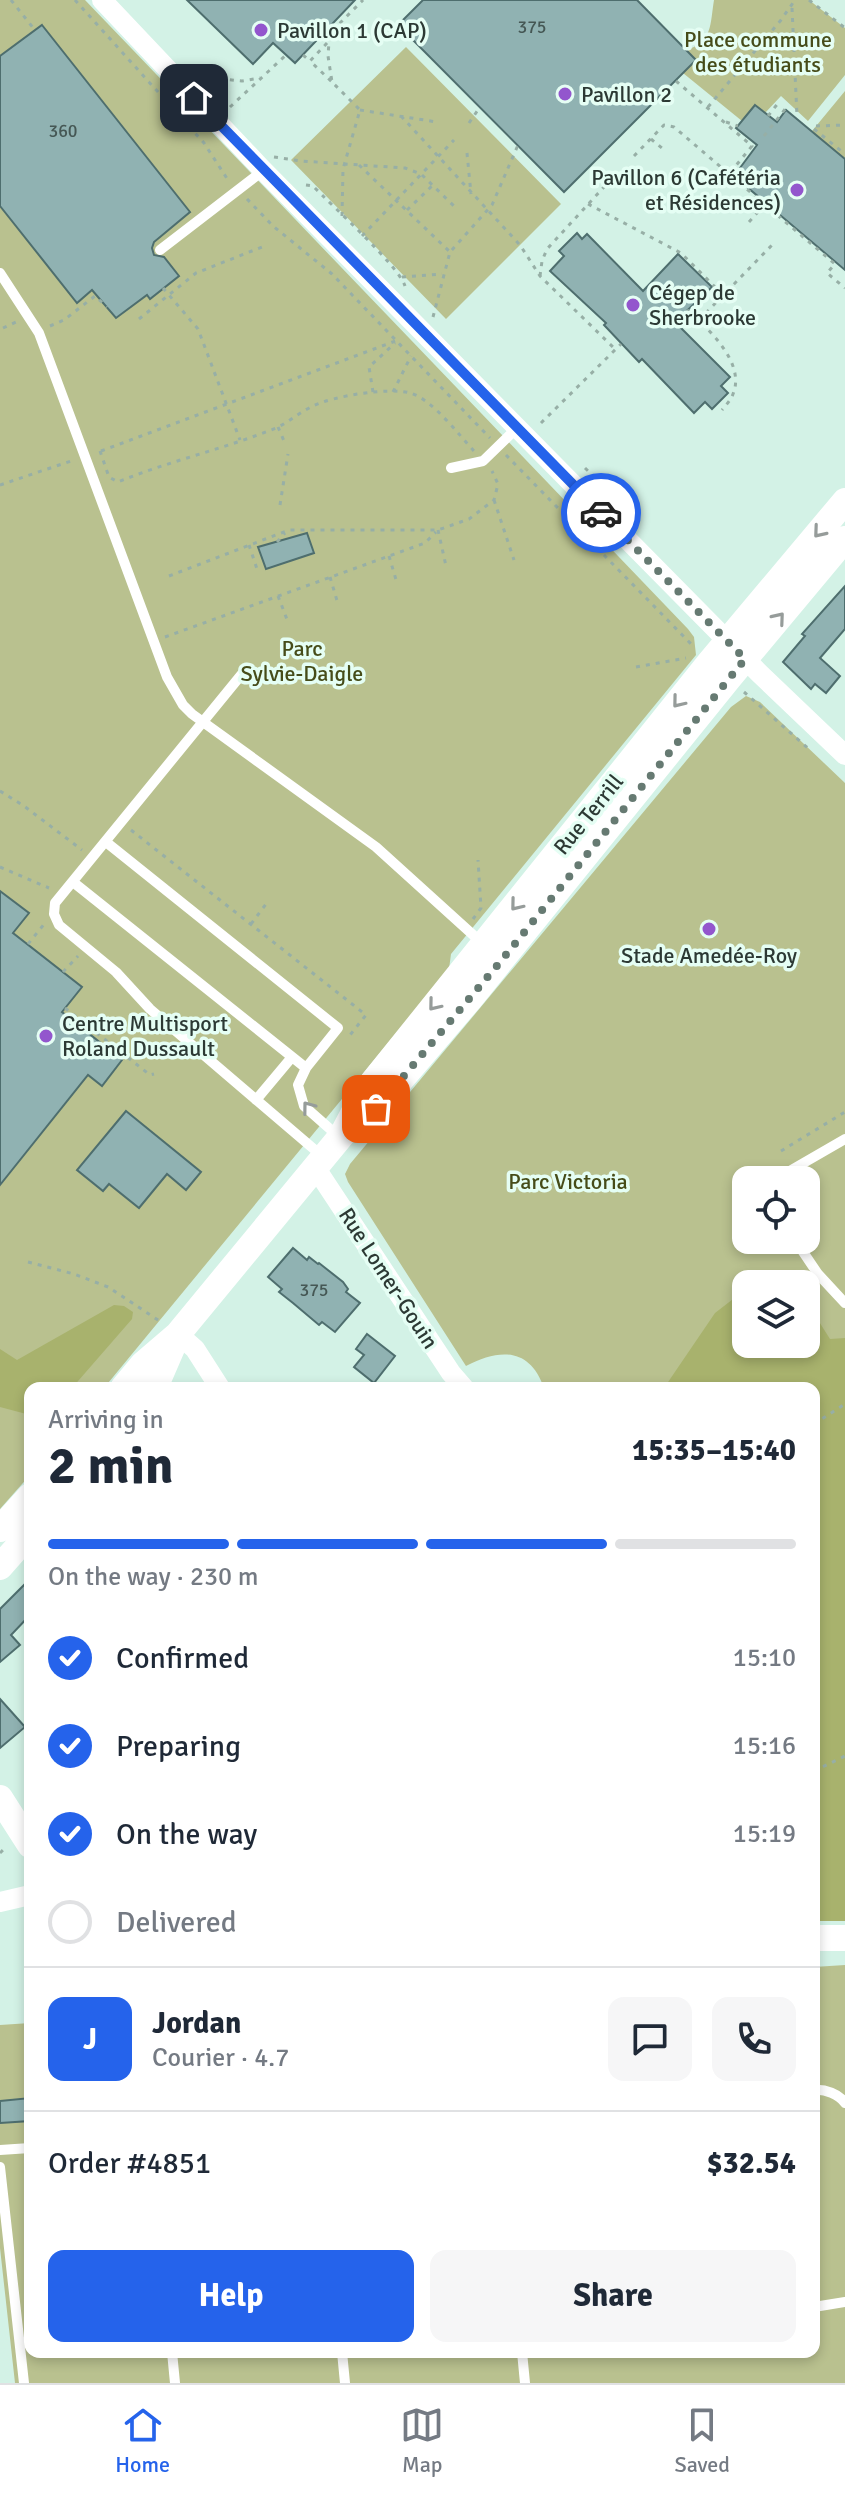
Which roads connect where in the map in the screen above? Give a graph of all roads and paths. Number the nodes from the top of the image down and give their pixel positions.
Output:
1 (11, 0) edge
2 (75, 0) edge
3 (102, 0) edge
4 (363, 0) edge
5 (795, 0) edge
6 (809, 0) edge
7 (792, 7) junction
8 (845, 28) edge
9 (34, 29) dead end
10 (329, 42) junction
11 (286, 55) dead end
12 (303, 55) dead end
13 (310, 61) junction
14 (197, 76) dead end
15 (261, 78) junction
16 (676, 81) dead end
17 (332, 82) junction
18 (779, 102) dead end
19 (480, 107) dead end
20 (708, 107) junction
21 (786, 108) dead end
22 (227, 110) dead end
23 (360, 110) junction
24 (401, 116) junction
25 (768, 116) dead end
26 (797, 116) dead end
27 (723, 121) junction
28 (437, 122) dead end
29 (469, 123) dead end
30 (845, 125) edge
31 (738, 126) dead end
32 (764, 136) dead end
33 (651, 139) junction
34 (454, 140) dead end
35 (518, 145) dead end
36 (663, 149) dead end
37 (467, 153) dead end
38 (845, 154) edge
39 (634, 156) dead end
40 (437, 157) junction
41 (345, 164) junction
42 (359, 165) junction
43 (262, 169) junction
44 (421, 174) junction
45 (729, 174) junction
46 (615, 175) dead end
47 (433, 185) junction
48 (238, 190) junction
49 (471, 194) junction
50 (396, 201) junction
51 (588, 204) junction
52 (765, 204) junction
53 (455, 207) dead end
54 (406, 211) junction
55 (486, 211) junction
56 (342, 216) dead end
57 (749, 222) dead end
58 (362, 236) dead end
59 (774, 243) dead end
60 (262, 247) dead end
61 (160, 250) dead end
62 (450, 252) junction
63 (0, 273) edge
64 (442, 274) junction
65 (540, 276) junction
66 (402, 277) dead end
67 (163, 288) dead end
68 (845, 288) edge
69 (170, 294) junction
70 (724, 296) junction
71 (107, 307) dead end
72 (687, 310) dead end
73 (433, 317) dead end
74 (139, 319) dead end
75 (699, 320) junction
76 (38, 330) junction
77 (398, 340) junction
78 (621, 344) dead end
79 (615, 349) junction
80 (411, 356) junction
81 (393, 392) junction
82 (373, 394) junction
83 (226, 404) junction
84 (722, 410) dead end
85 (278, 427) junction
86 (522, 432) junction
87 (240, 440) junction
88 (284, 441) dead end
89 (498, 446) junction
90 (288, 454) dead end
91 (86, 457) junction
92 (483, 461) junction
93 (451, 468) dead end
94 (0, 485) edge
95 (494, 500) junction
96 (845, 501) edge
97 (280, 505) dead end
98 (289, 530) junction
99 (438, 530) junction
100 (845, 539) edge
101 (277, 542) dead end
102 (249, 545) junction
103 (389, 556) junction
104 (514, 560) dead end
105 (446, 566) dead end
106 (258, 572) dead end
107 (169, 576) dead end
108 (330, 577) junction
109 (397, 583) dead end
110 (278, 596) junction
111 (338, 604) dead end
112 (288, 622) dead end
113 (154, 641) junction
114 (702, 655) dead end
115 (689, 658) dead end
116 (734, 659) junction
117 (636, 667) dead end
118 (246, 669) dead end
119 (203, 722) junction
120 (811, 751) dead end
121 (845, 755) edge
122 (0, 791) edge
123 (106, 842) junction
124 (92, 858) junction
125 (478, 860) dead end
126 (0, 867) edge
127 (73, 882) junction
128 (63, 894) junction
129 (269, 900) dead end
130 (56, 918) junction
131 (251, 924) dead end
132 (28, 944) dead end
133 (483, 944) junction
134 (86, 948) junction
135 (63, 972) dead end
136 (65, 1008) dead end
137 (292, 1057) junction
138 (306, 1068) junction
139 (154, 1074) dead end
140 (256, 1100) junction
141 (845, 1112) edge
142 (845, 1139) edge
143 (330, 1149) junction
144 (781, 1151) dead end
145 (798, 1166) edge
146 (804, 1254) edge
147 (28, 1262) dead end
148 (845, 1303) edge
149 (178, 1334) junction
150 (128, 1382) edge
151 (156, 1382) edge
152 (216, 1382) edge
153 (459, 1382) edge
154 (845, 1404) edge
155 (820, 1420) edge
156 (24, 1503) edge
157 (0, 1529) edge
158 (24, 1540) edge
159 (0, 1567) edge
160 (845, 1756) edge
161 (820, 1768) edge
162 (0, 1798) edge
163 (24, 1836) edge
164 (24, 1896) edge
165 (0, 1902) edge
166 (820, 1938) edge
167 (845, 1938) edge
168 (820, 2089) edge
169 (845, 2103) edge
170 (24, 2148) edge
171 (0, 2150) edge
172 (0, 2167) edge
173 (845, 2302) edge
174 (820, 2307) edge
175 (173, 2358) edge
176 (343, 2358) edge
177 (523, 2358) edge
178 (24, 2383) edge
179 (175, 2383) edge
180 (345, 2383) edge
181 (525, 2383) edge

1 - 9 path
2 - 48 path
3 - 43 street
4 - 10 path
5 - 7 path
6 - 8 path
7 - 20 path
7 - 26 path
10 - 13 path
10 - 17 path
11 - 15 path
12 - 13 path
13 - 17 path
14 - 15 path
15 - 22 path
16 - 20 path
17 - 23 path
18 - 25 path
19 - 29 path
20 - 27 path
21 - 32 path
23 - 24 path
23 - 41 path
24 - 28 path
24 - 40 path
27 - 31 path
27 - 45 path
30 - 38 path
33 - 36 path
33 - 39 path
33 - 45 path
34 - 40 path
35 - 55 path
37 - 49 path
40 - 44 path
40 - 49 path
41 - 42 path
41 - 43 path
41 - 56 path
42 - 44 path
42 - 50 path
43 - 48 lane
43 - 86 street
44 - 47 path
44 - 50 path
45 - 52 path
46 - 51 path
47 - 53 path
47 - 54 path
48 - 61 lane
48 - 77 path
49 - 55 path
50 - 54 path
50 - 58 path
51 - 65 path
51 - 70 path
52 - 57 path
52 - 68 path
54 - 62 path
55 - 62 path
55 - 65 path
59 - 70 path
60 - 69 path
62 - 64 path
63 - 76 lane
64 - 66 path
64 - 73 path
65 - 79 path
67 - 69 path
69 - 74 path
69 - 83 path
70 - 75 path
71 - 76 path
72 - 75 path
75 - 84 path
76 - 91 lane
77 - 80 path
77 - 82 path
77 - 83 path
78 - 79 path
79 - 86 path
80 - 81 path
80 - 89 path
81 - 82 path
81 - 92 path
82 - 85 path
83 - 87 path
83 - 87 path
85 - 87 path
85 - 88 path
86 - 89 lane
86 - 116 street
89 - 92 lane
89 - 114 path
90 - 97 path
91 - 94 path
91 - 113 lane
92 - 93 lane
92 - 95 path
95 - 99 path
95 - 104 path
96 -> 116 street, Rue Terrill
98 - 99 path
98 - 101 path
98 - 102 path
99 - 103 path
99 - 105 path
116 -> 100 street, Rue Terrill
102 - 106 path
102 - 107 path
103 - 108 path
103 - 109 path
108 - 110 path
108 - 111 path
110 - 112 path
110 - 113 path
113 - 119 lane
115 - 117 path
116 - 120 path
116 - 121 street
116 -> 133 street, Rue Terrill
116 - 133 street, Rue Terrill
118 - 119 lane
119 - 123 lane
119 - 133 lane
122 - 124 path
123 - 124 lane
123 - 138 lane
124 - 127 lane
125 - 133 path
126 - 128 path
127 - 128 lane
127 - 137 lane
128 - 130 lane
129 - 131 path
130 - 132 path
130 - 134 lane
133 - 143 street, Rue Terrill
134 - 135 path
134 - 140 lane
136 - 139 path
137 - 138 lane
137 - 140 lane
143 -> 138 lane
140 - 143 lane
141 - 144 path
142 - 145 lane
143 - 149 street, Rue Terrill
143 - 153 street, Rue Lomer-Gouin
146 - 148 lane
147 - 149 path
149 - 150 street, Rue Terrill
149 - 151 street, Rue Terrill
149 - 152 street
154 - 155 path
156 - 157 street
158 - 159 street
160 - 161 path
162 - 163 street
164 - 165 street
166 - 167 street
168 - 169 lane
170 - 171 lane
172 - 178 lane
173 - 174 lane
175 - 179 lane
176 - 180 lane
177 - 181 lane

